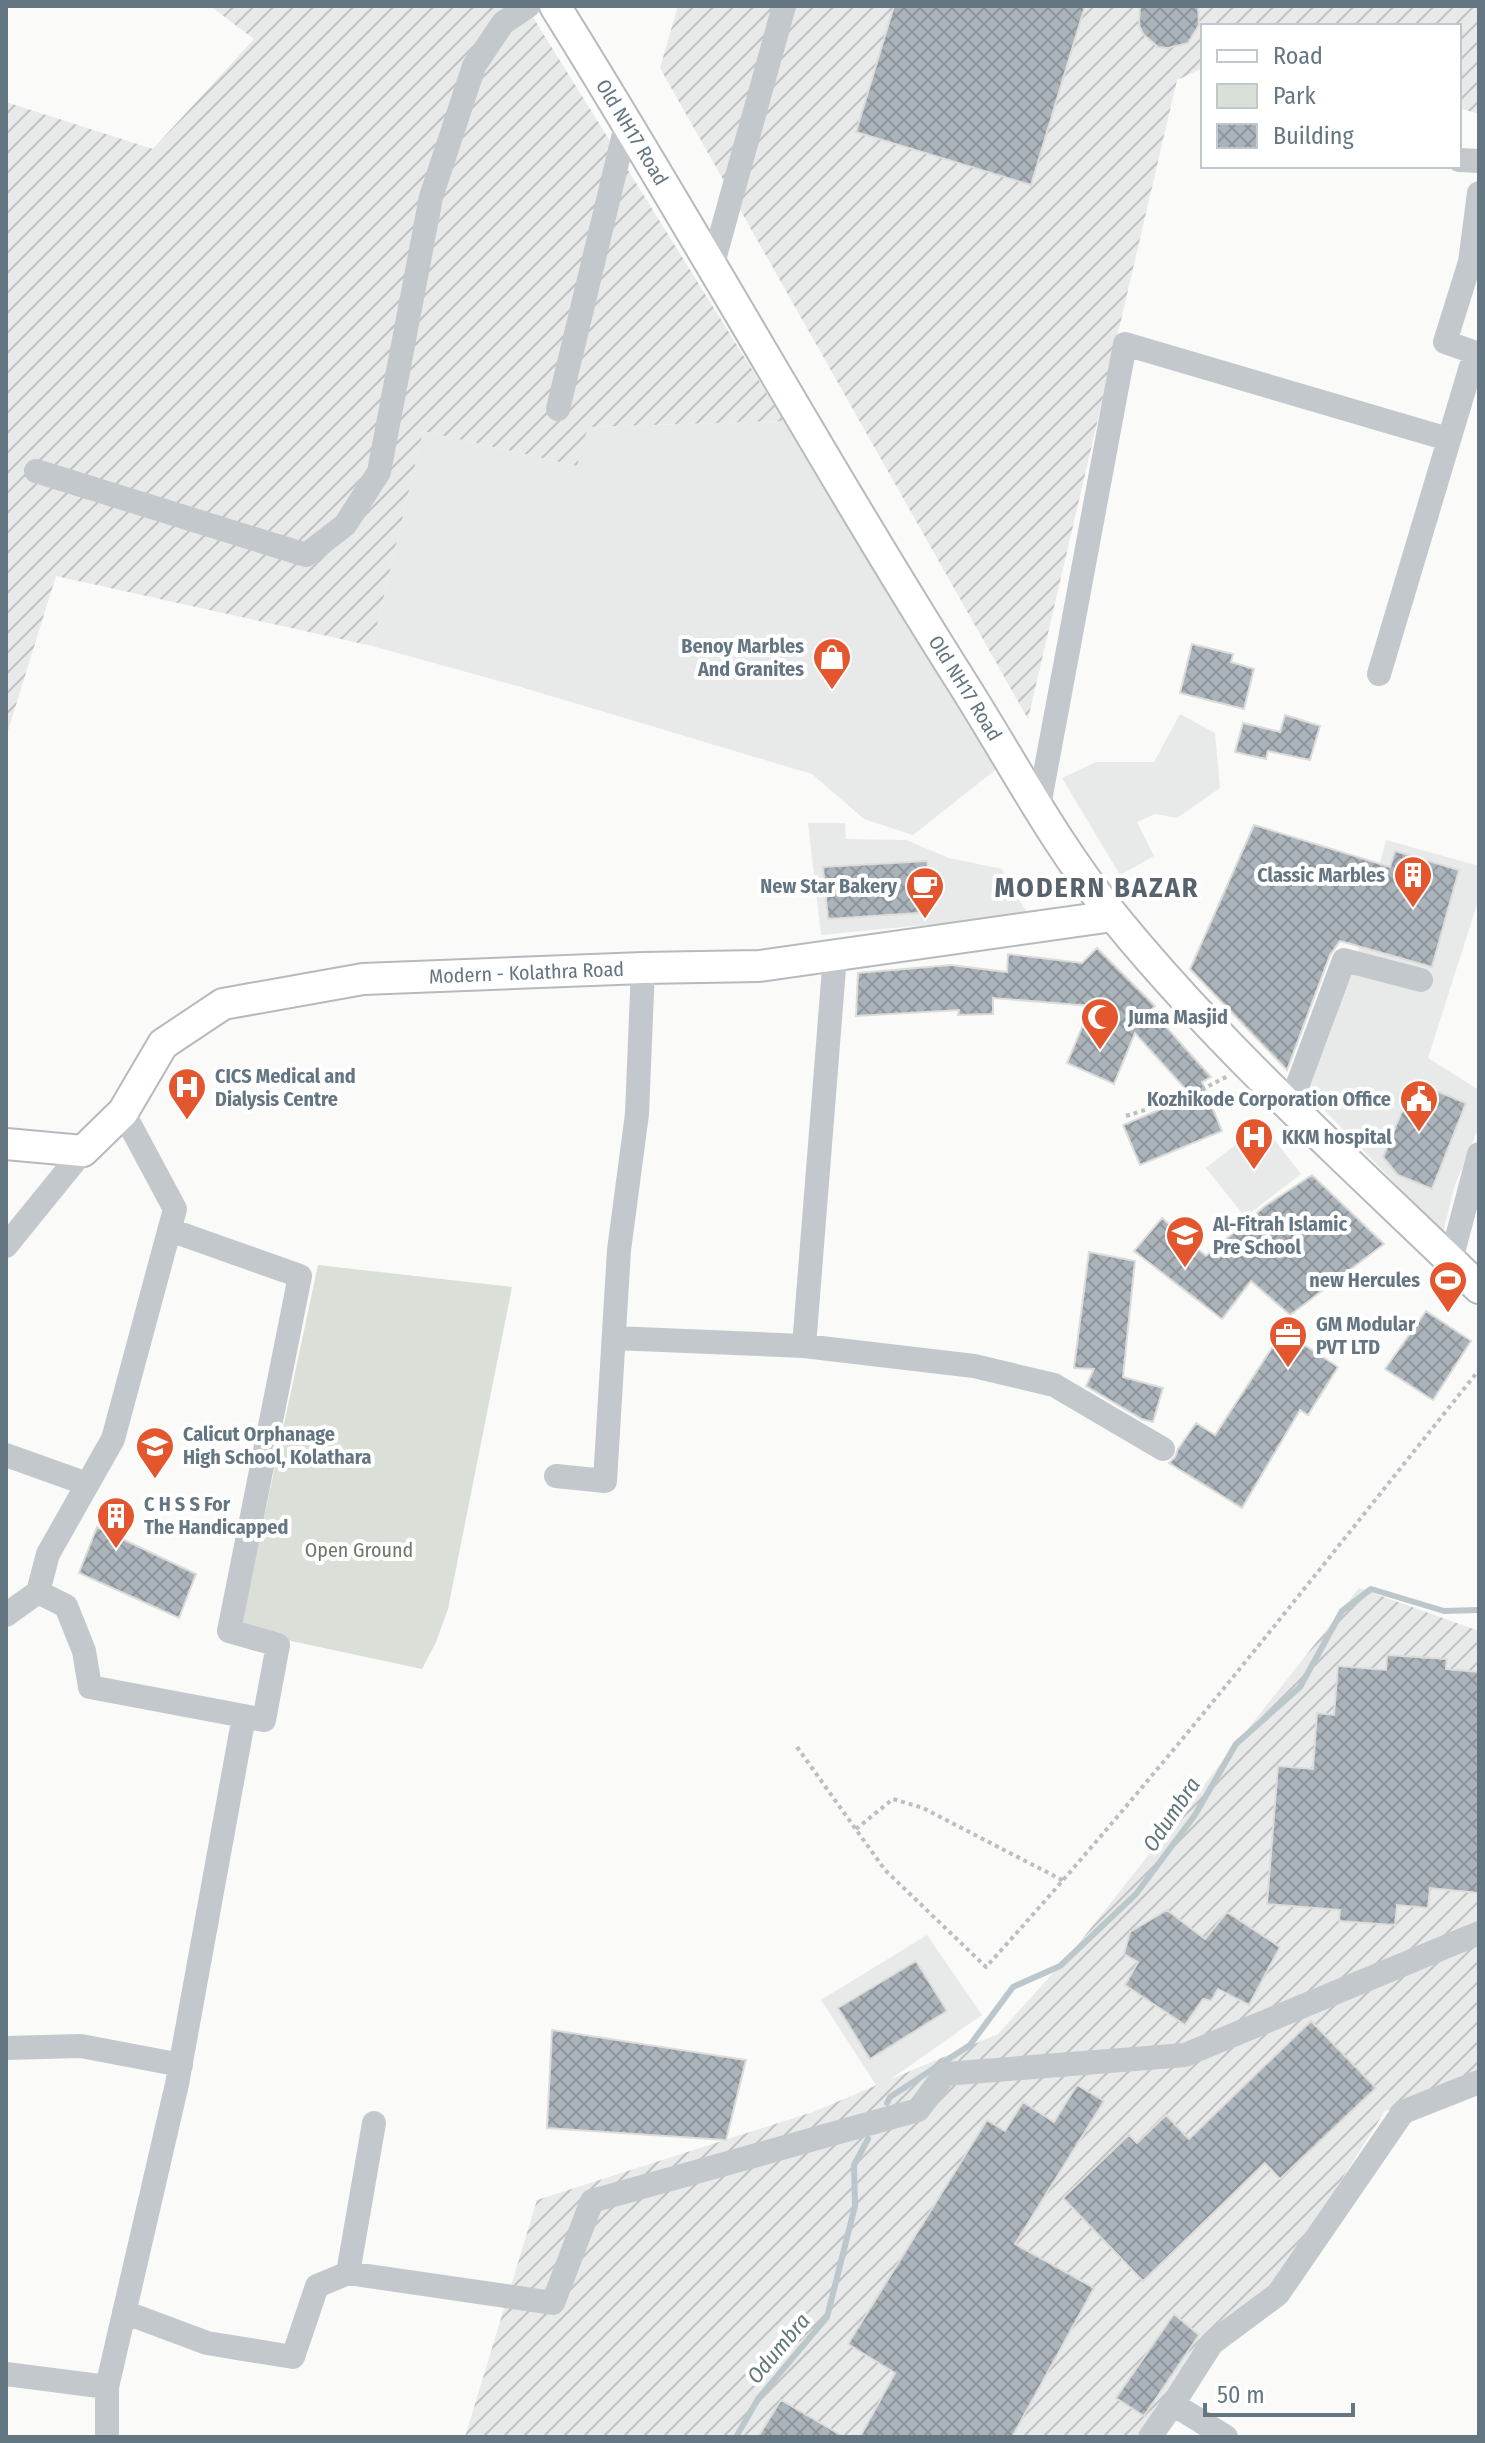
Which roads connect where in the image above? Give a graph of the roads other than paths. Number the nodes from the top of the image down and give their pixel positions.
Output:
1 (528, 6) edge
2 (555, 6) edge
3 (784, 6) edge
4 (627, 121) junction
5 (1479, 193) edge
6 (712, 267) junction
7 (1477, 354) edge
8 (558, 409) dead end
9 (1448, 439) junction
10 (36, 471) dead end
11 (1379, 674) dead end
12 (1038, 811) junction
13 (1113, 916) junction
14 (835, 956) junction
15 (643, 968) junction
16 (1421, 980) dead end
17 (1289, 1108) junction
18 (123, 1112) junction
19 (6, 1144) edge
20 (83, 1151) junction
21 (1479, 1154) edge
22 (170, 1230) junction
23 (6, 1246) edge
24 (1451, 1260) junction
25 (1479, 1288) edge
26 (614, 1338) junction
27 (804, 1346) junction
28 (1163, 1449) dead end
29 (6, 1455) edge
30 (556, 1476) dead end
31 (87, 1484) junction
32 (38, 1592) junction
33 (6, 1615) edge
34 (244, 1716) junction
35 (1479, 1933) edge
36 (6, 2048) edge
37 (181, 2065) junction
38 (1479, 2082) edge
39 (374, 2123) dead end
40 (348, 2273) junction
41 (124, 2312) junction
42 (6, 2374) edge
43 (107, 2387) junction
44 (1173, 2404) junction
45 (107, 2437) edge
46 (1150, 2437) edge
47 (1226, 2437) edge

1 - 10 street
2 - 4 main road, Old NH17 Road
3 - 6 street
4 - 6 main road, Old NH17 Road
4 - 8 street
5 - 7 street
6 - 12 main road, Old NH17 Road
7 - 9 street
9 - 11 street
9 - 12 street
12 - 13 main road, Old NH17 Road
13 - 14 main road, Modern - Kolathra Road
13 - 17 main road, Old NH17 Road
14 - 15 main road, Modern - Kolathra Road
14 - 27 street
15 - 18 main road, Modern - Kolathra Road
15 - 26 street
16 - 17 street
17 - 24 main road, Old NH17 Road
18 - 20 main road, Modern - Kolathra Road
18 - 22 street
19 - 20 main road
20 - 23 street
21 - 24 street
22 - 31 street
22 - 34 street
24 - 25 main road, Old NH17 Road
26 - 27 street
26 - 30 street
27 - 28 street
29 - 31 street
31 - 32 street
32 - 33 street
32 - 34 street
34 - 37 street
35 - 40 street
36 - 37 street
37 - 41 street
38 - 44 street
39 - 40 street
40 - 41 street
41 - 43 street
42 - 43 street
43 - 45 street
44 - 46 street
44 - 47 street

